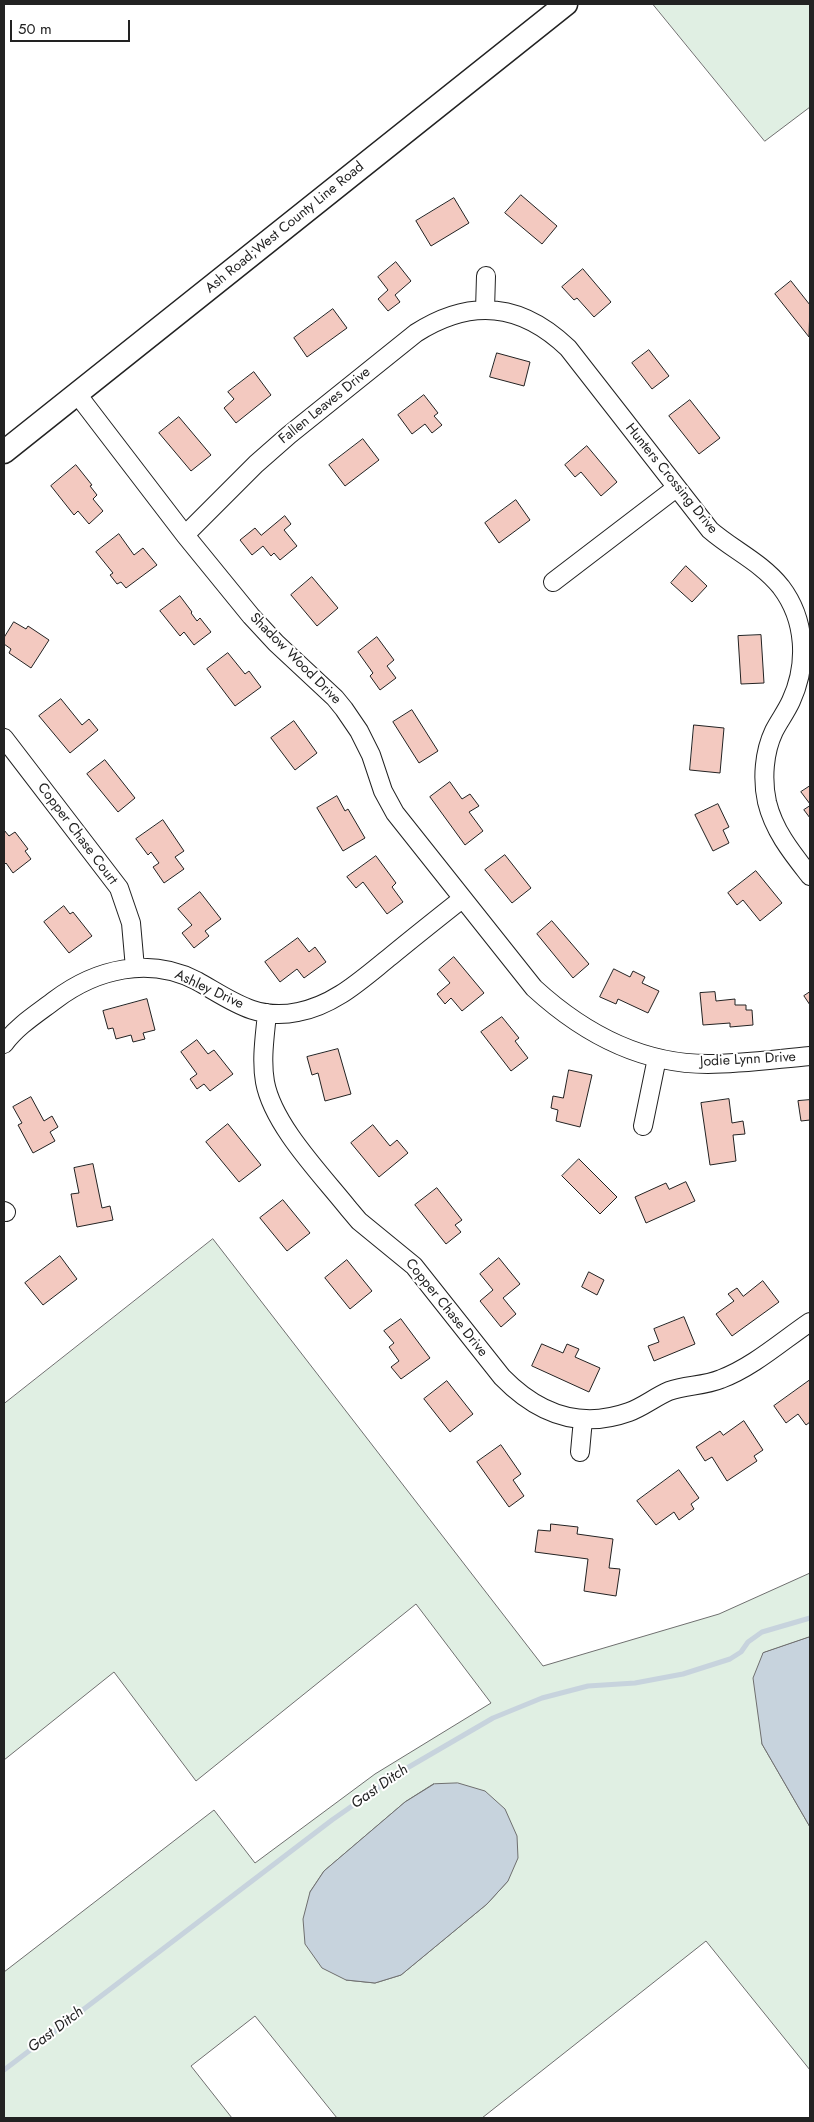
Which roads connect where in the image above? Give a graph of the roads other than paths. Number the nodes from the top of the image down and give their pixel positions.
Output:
1 (566, 4) edge
2 (486, 276) dead end
3 (485, 310) junction
4 (77, 394) junction
5 (4, 452) edge
6 (676, 488) junction
7 (185, 535) junction
8 (553, 582) dead end
9 (806, 659) edge
10 (4, 738) edge
11 (810, 876) edge
12 (462, 899) junction
13 (135, 968) junction
14 (267, 1013) junction
15 (4, 1044) edge
16 (810, 1056) edge
17 (657, 1058) junction
18 (643, 1126) dead end
19 (810, 1322) edge
20 (583, 1419) junction
21 (580, 1452) dead end

1 - 4 main road, Ash Road;West County Line Road
2 - 3 street
3 - 6 street, Hunters Crossing Drive
3 - 7 street, Fallen Leaves Drive
4 - 5 main road, Ash Road;West County Line Road
4 - 7 street, Shadow Wood Drive
6 - 8 street
6 - 9 street, Hunters Crossing Drive
7 - 12 street, Shadow Wood Drive
9 - 11 street, Hunters Crossing Drive
10 - 13 street, Copper Chase Court
12 - 14 street, Ashley Drive
12 - 17 street, Shadow Wood Drive
13 - 14 street, Ashley Drive
13 - 15 street, Ashley Drive
14 - 20 street, Copper Chase Drive
16 - 17 street, Jodie Lynn Drive
17 - 18 street
19 - 20 street, Copper Chase Drive
20 - 21 street

